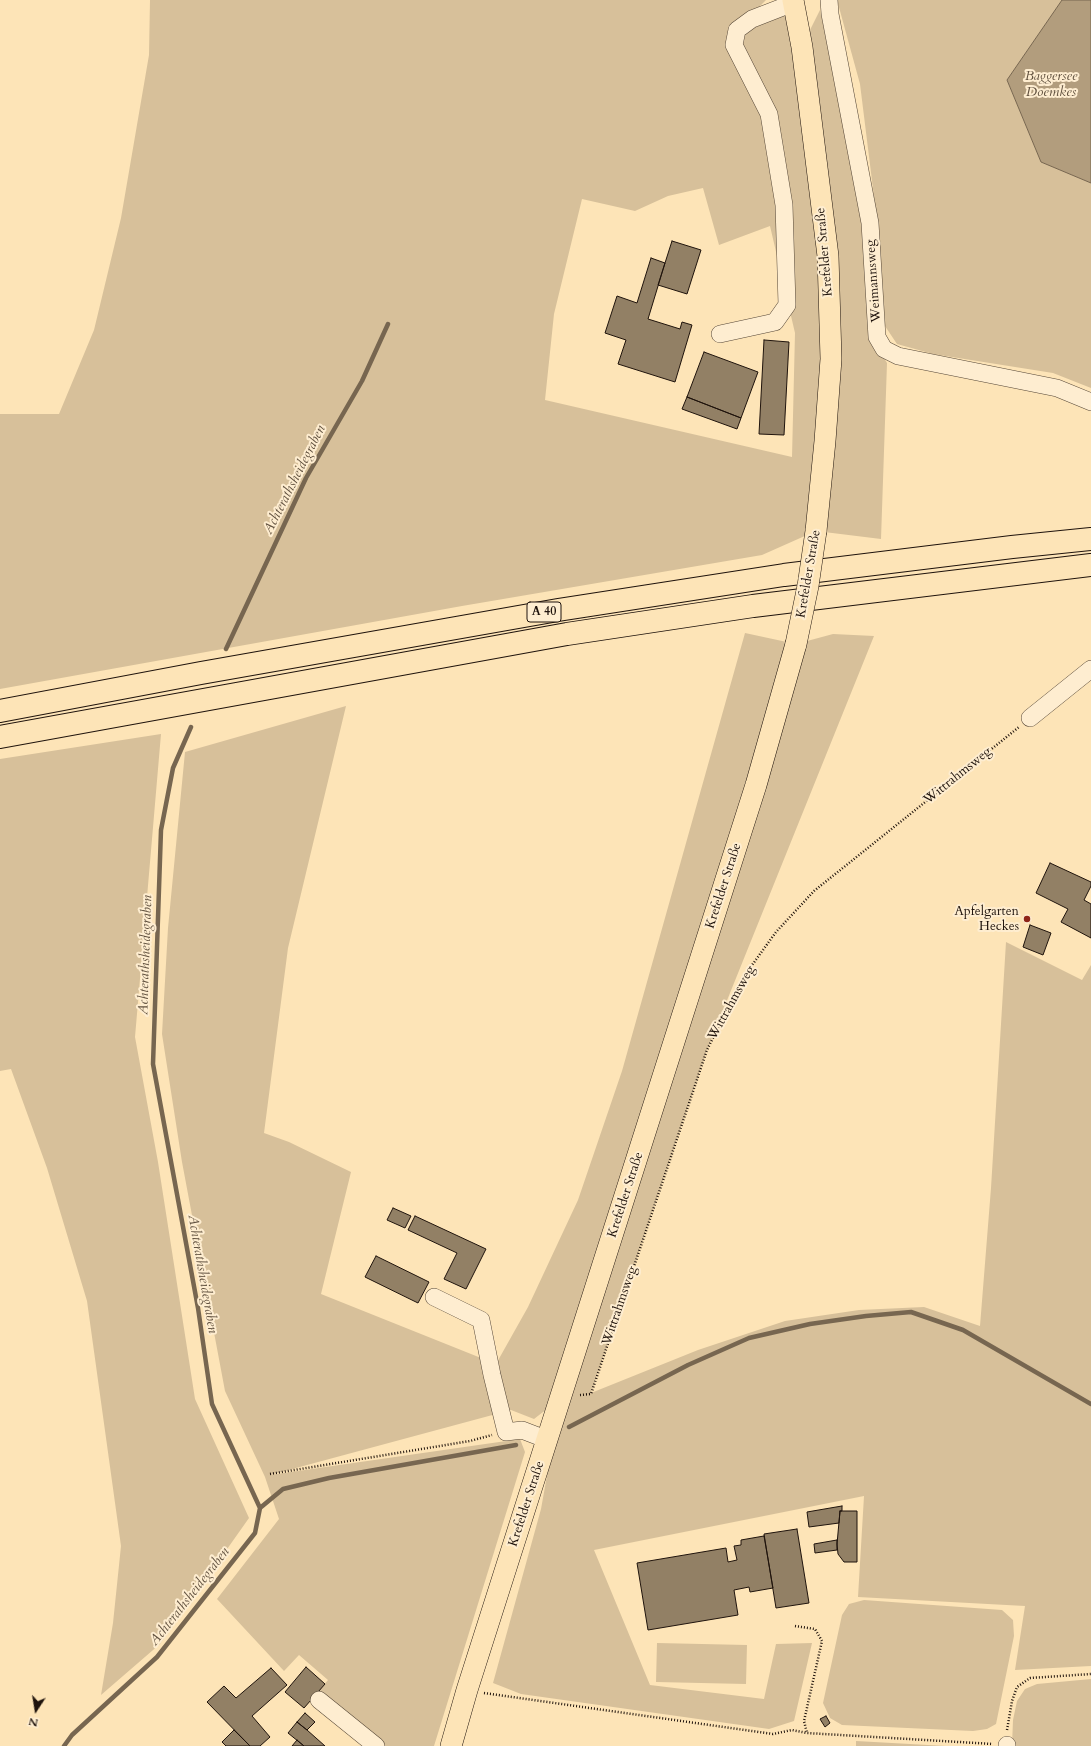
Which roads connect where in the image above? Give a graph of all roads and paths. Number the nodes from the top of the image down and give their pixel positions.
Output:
1 (829, 0) edge
2 (793, 2) edge
3 (720, 334) dead end
4 (1091, 402) edge
5 (1091, 539) edge
6 (1091, 565) edge
7 (1091, 669) edge
8 (0, 711) edge
9 (1030, 718) joint
10 (0, 737) edge
11 (434, 1297) dead end
12 (561, 1398) junction
13 (506, 1432) junction
14 (548, 1440) junction
15 (270, 1474) dead end
16 (795, 1626) dead end
17 (1091, 1674) edge
18 (467, 1690) junction
19 (319, 1700) dead end
20 (807, 1733) junction
21 (1007, 1741) edge
22 (376, 1746) edge
23 (451, 1746) edge

1 - 4 street, Weimannsweg
2 - 3 street
2 - 12 main road, Krefelder Straße, bridge
5 - 8 highway, A 40
6 - 10 highway, A 40
7 - 9 street
9 - 12 path, Wittrahmsweg
11 - 13 street
12 - 14 main road, Krefelder Straße
13 - 14 street
13 - 15 path
14 - 18 main road, Krefelder Straße
16 - 20 path
17 - 21 path
18 - 20 path
18 - 23 main road, Krefelder Straße
19 - 22 street
20 - 21 path

